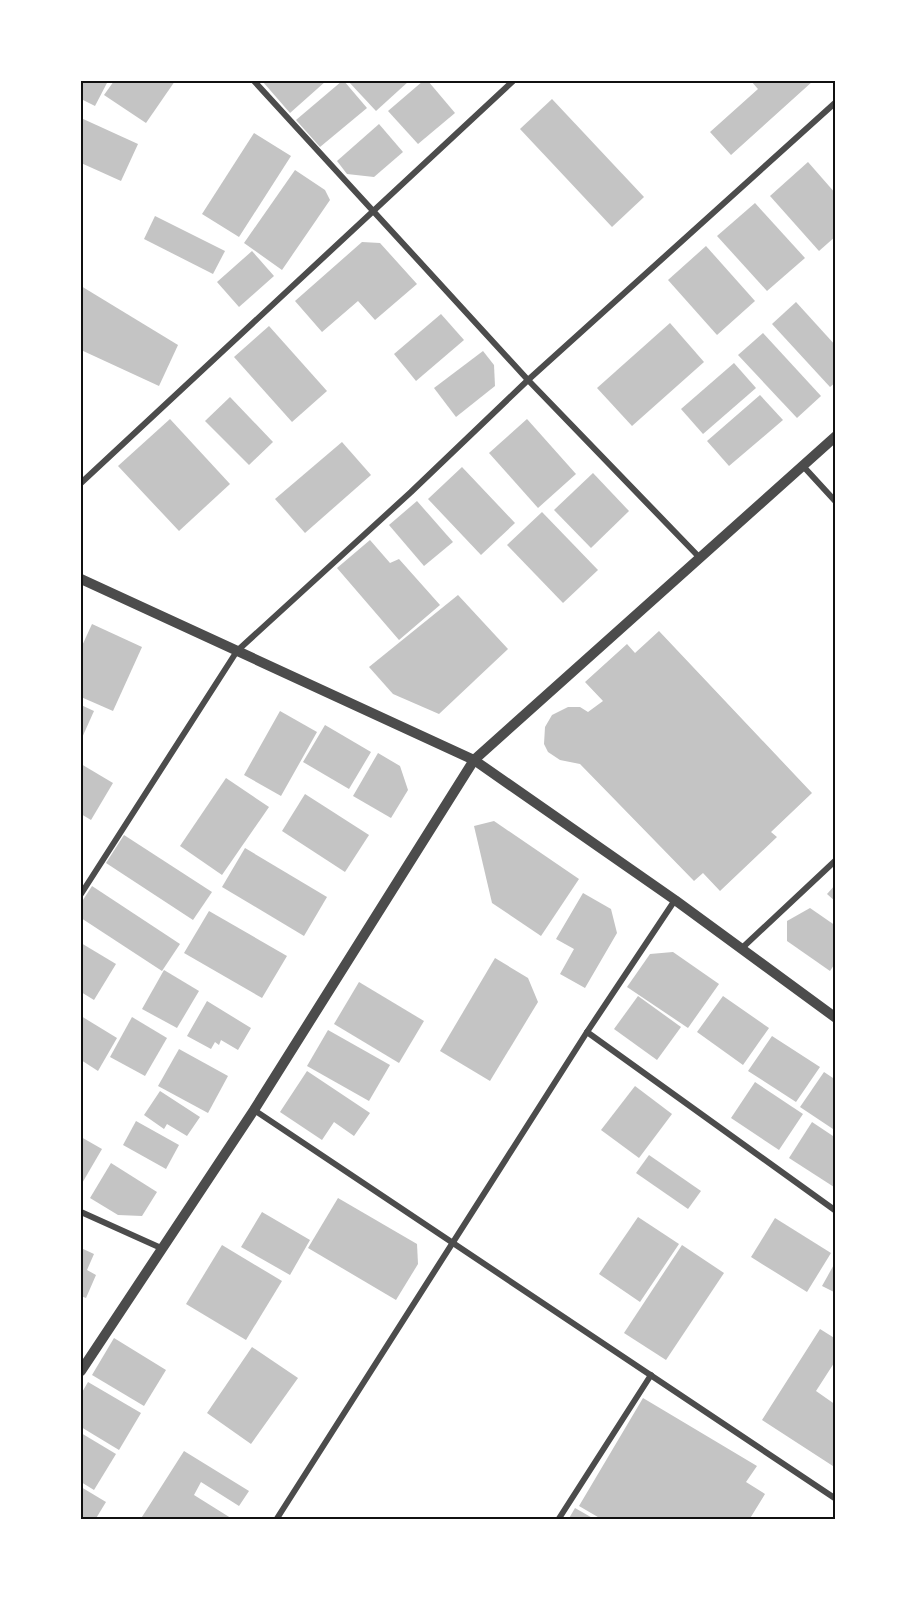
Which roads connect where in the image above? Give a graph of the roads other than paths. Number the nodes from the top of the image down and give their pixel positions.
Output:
1 (254, 81) edge
2 (513, 81) edge
3 (836, 102) edge
4 (372, 210) junction
5 (528, 380) junction
6 (836, 436) edge
7 (803, 466) junction
8 (81, 483) edge
9 (836, 502) edge
10 (700, 558) junction
11 (81, 579) edge
12 (237, 651) junction
13 (474, 760) junction
14 (836, 860) edge
15 (81, 894) edge
16 (675, 900) junction
17 (741, 949) junction
18 (836, 1018) edge
19 (587, 1032) junction
20 (254, 1110) junction
21 (836, 1211) edge
22 (81, 1212) edge
23 (454, 1244) junction
24 (161, 1248) junction
25 (81, 1371) edge
26 (651, 1375) junction
27 (836, 1499) edge
28 (276, 1520) edge
29 (558, 1520) edge

1 - 4 street
2 - 4 street
3 - 5 street
4 - 5 street
4 - 8 street
5 - 10 street
5 - 12 street
6 - 7 street
7 - 9 street
7 - 10 street
10 - 13 street
11 - 12 street
12 - 13 street
12 - 15 street
13 - 16 street
13 - 20 street
14 - 17 street
16 - 17 street
16 - 19 street
17 - 18 street
19 - 21 street
19 - 23 street
20 - 23 street
20 - 24 street
22 - 24 street
23 - 26 street
23 - 28 street
24 - 25 street
26 - 27 street
26 - 29 street

